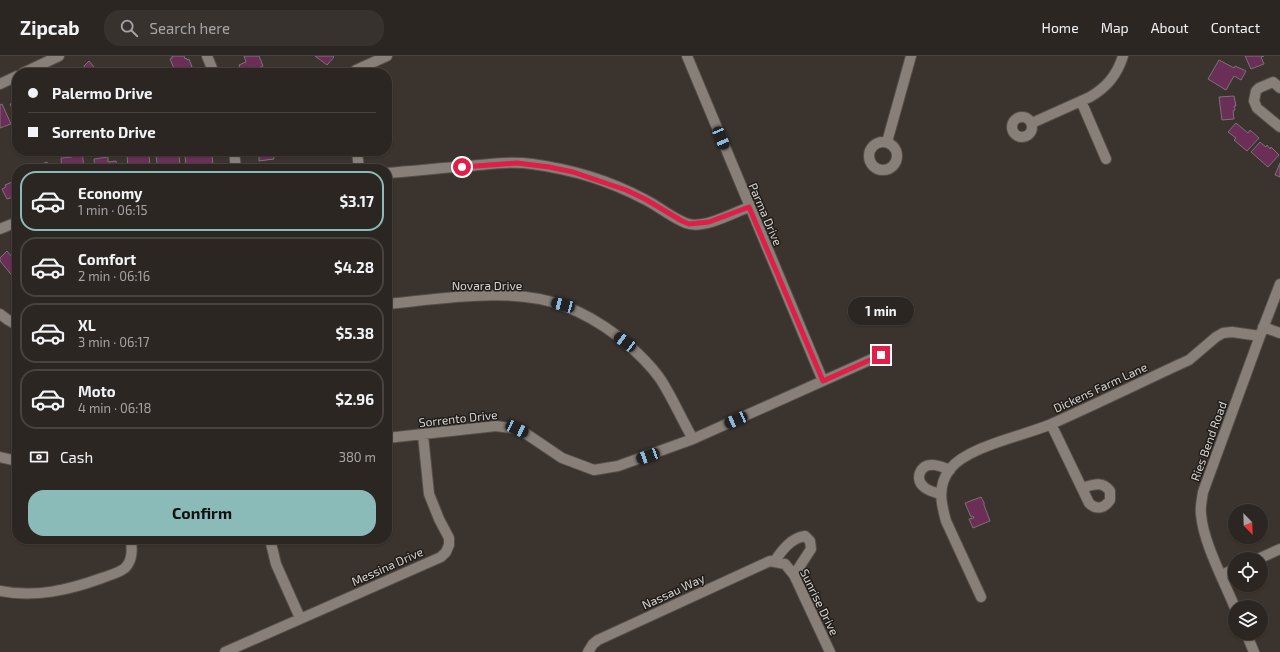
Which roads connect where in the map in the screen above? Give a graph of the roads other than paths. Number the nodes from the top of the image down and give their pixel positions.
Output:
1 (59, 56) edge
2 (207, 56) edge
3 (387, 56) edge
4 (687, 56) edge
5 (911, 56) edge
6 (1123, 56) edge
7 (34, 68) edge
8 (212, 68) edge
9 (360, 68) edge
10 (12, 78) edge
11 (1278, 83) edge
12 (0, 84) edge
13 (1081, 101) junction
14 (1032, 123) dead end
15 (1280, 127) edge
16 (887, 142) dead end
17 (1106, 159) dead end
18 (392, 173) edge
19 (749, 207) junction
20 (12, 224) edge
21 (0, 229) edge
22 (1280, 284) edge
23 (392, 304) edge
24 (0, 314) edge
25 (12, 322) edge
26 (1263, 327) junction
27 (1280, 333) edge
28 (1260, 336) junction
29 (881, 355) dead end
30 (823, 381) junction
31 (1051, 424) junction
32 (423, 435) junction
33 (392, 438) edge
34 (693, 439) junction
35 (0, 457) edge
36 (12, 460) edge
37 (950, 470) junction
38 (1082, 488) dead end
39 (940, 494) junction
40 (131, 544) edge
41 (271, 544) edge
42 (1280, 549) edge
43 (1268, 554) edge
44 (774, 562) junction
45 (785, 564) joint
46 (1228, 572) edge
47 (794, 575) junction
48 (1221, 575) junction
49 (0, 591) edge
50 (981, 597) dead end
51 (1232, 600) edge
52 (300, 618) junction
53 (1249, 640) edge
54 (225, 652) edge
55 (588, 652) edge
56 (830, 652) edge
57 (1254, 652) edge

1 - 7 street
2 - 8 street
3 - 9 street
4 - 19 street, Parma Drive
5 - 16 street
6 - 13 street
10 - 12 street
11 - 15 street
13 - 14 street
13 - 17 street
18 - 19 street
19 - 30 street, Parma Drive
20 - 21 street
22 - 26 street, Ries Bend Road
23 - 34 street, Novara Drive
24 - 25 street
26 - 27 street
26 - 28 street, Ries Bend Road
28 - 31 street, Dickens Farm Lane
28 - 48 street, Ries Bend Road
29 - 30 street, Sorrento Drive
30 - 34 street, Sorrento Drive
31 - 37 street, Dickens Farm Lane
31 - 38 street
32 - 33 street, Sorrento Drive
32 - 34 street, Sorrento Drive
32 - 52 street, Messina Drive
35 - 36 street
37 - 39 street, Dickens Farm Lane
37 - 39 street
39 - 50 street
40 - 49 street
41 - 52 street
42 - 43 street
44 - 45 street, Nassau Way
44 - 47 street
44 - 55 street, Nassau Way
45 - 47 street, Sunrise Drive
46 - 48 street
47 - 56 street, Sunrise Drive
48 - 51 street, Ries Bend Road
52 - 54 street, Messina Drive
53 - 57 street

